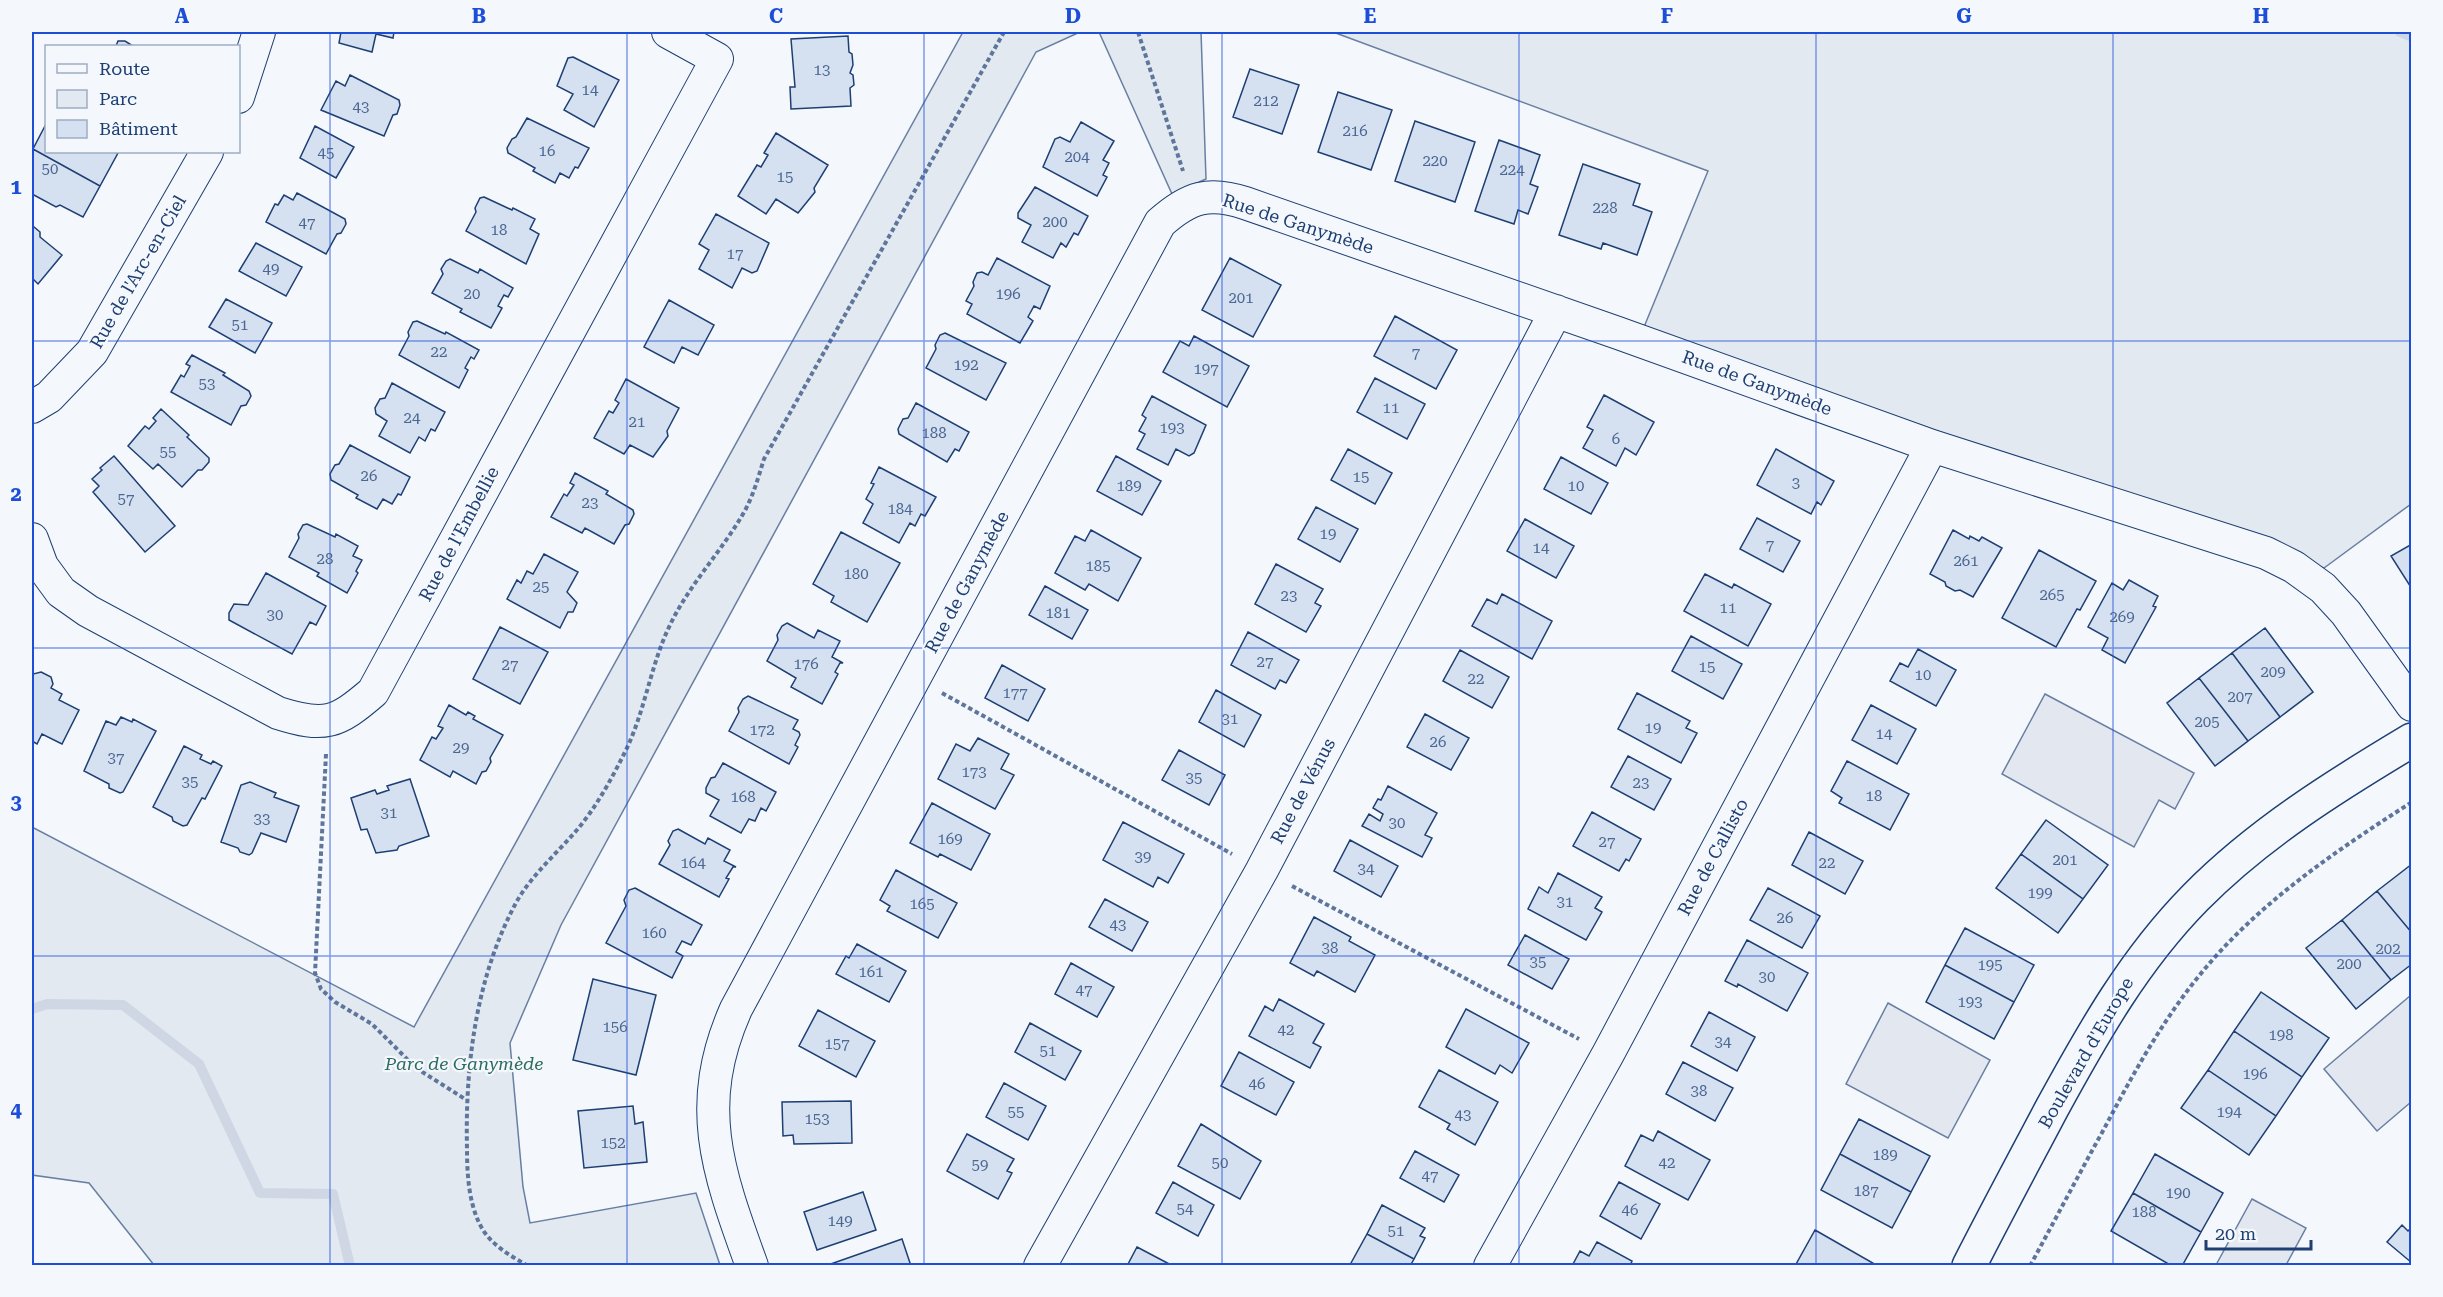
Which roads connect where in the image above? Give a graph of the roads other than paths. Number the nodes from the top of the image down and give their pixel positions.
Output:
1 (259, 32) edge
2 (668, 32) edge
3 (240, 92) edge
4 (206, 153) edge
5 (1556, 311) junction
6 (32, 407) edge
7 (1932, 446) junction
8 (32, 539) edge
9 (2412, 705) edge
10 (2412, 740) edge
11 (752, 1266) edge
12 (1040, 1266) edge
13 (1490, 1266) edge
14 (1969, 1266) edge

1 - 3 street
2 - 8 street, Rue de l'Embellie
4 - 6 street, Rue de l'Arc-en-Ciel
5 - 7 street, Rue de Ganymède
5 - 11 street, Rue de Ganymède
5 - 12 street, Rue de Vénus
7 - 9 street, Rue de Ganymède
7 - 13 street, Rue de Callisto
10 - 14 street, Boulevard d'Europe

